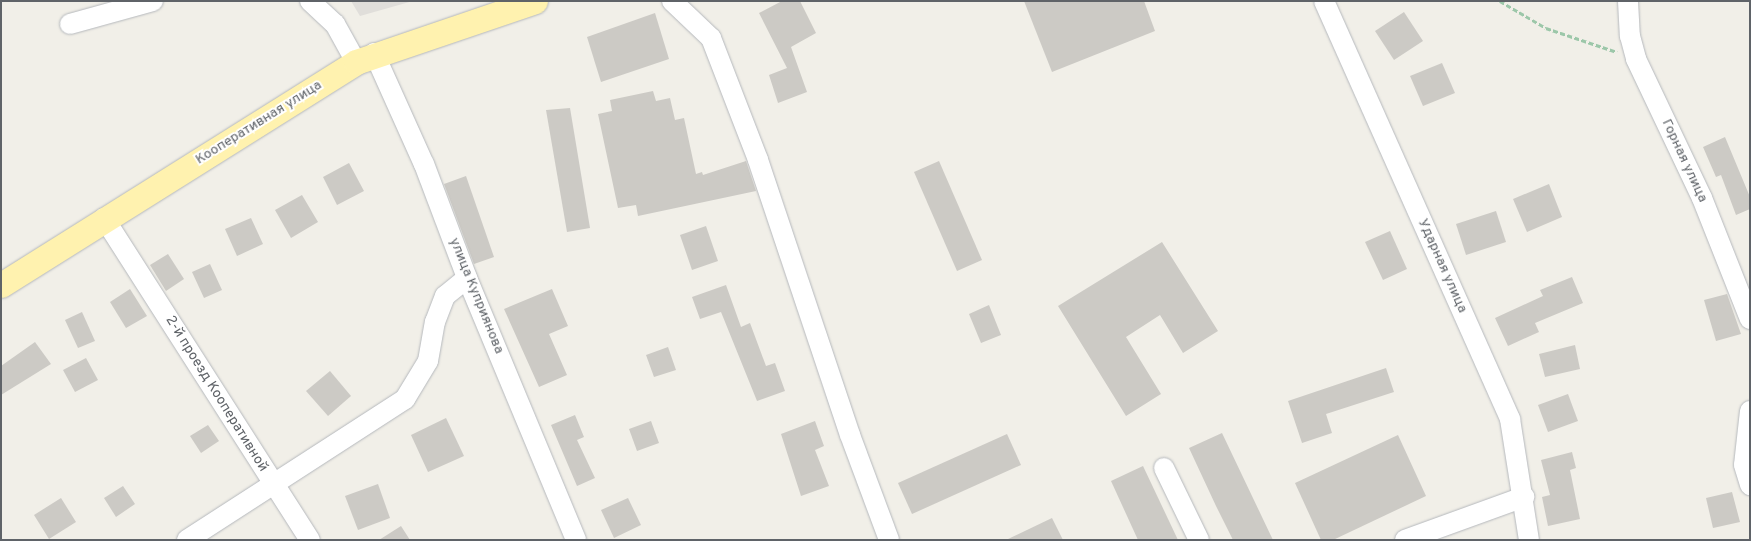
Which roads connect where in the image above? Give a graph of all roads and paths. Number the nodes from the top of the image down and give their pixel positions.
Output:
1 (153, 1) edge
2 (310, 1) edge
3 (535, 1) edge
4 (672, 1) edge
5 (1324, 1) edge
6 (1500, 1) edge
7 (1628, 1) edge
8 (70, 24) dead end
9 (365, 57) junction
10 (1636, 59) junction
11 (104, 218) junction
12 (467, 278) junction
13 (1, 285) edge
14 (1750, 319) edge
15 (1750, 412) edge
16 (1164, 468) dead end
17 (273, 485) junction
18 (1750, 485) edge
19 (1524, 497) junction
20 (187, 540) edge
21 (310, 540) edge
22 (576, 540) edge
23 (889, 540) edge
24 (1199, 540) edge
25 (1405, 540) edge
26 (1529, 540) edge

1 - 8 street
2 - 9 street, улица Куприянова
3 - 9 main road, Кооперативная улица
4 - 23 street
5 - 19 street, Ударная улица
6 - 10 path
7 - 10 street, Горная улица
9 - 11 main road, Кооперативная улица
9 - 12 street, улица Куприянова
10 - 14 street, Горная улица
11 - 13 main road, Кооперативная улица
11 - 17 street, 2-й проезд Кооперативной
12 - 17 street
12 - 22 street, улица Куприянова
15 - 18 street
16 - 24 street
17 - 20 street, 2-й проезд Кооперативной
17 - 21 street
19 - 25 street
19 - 26 street, Ударная улица

